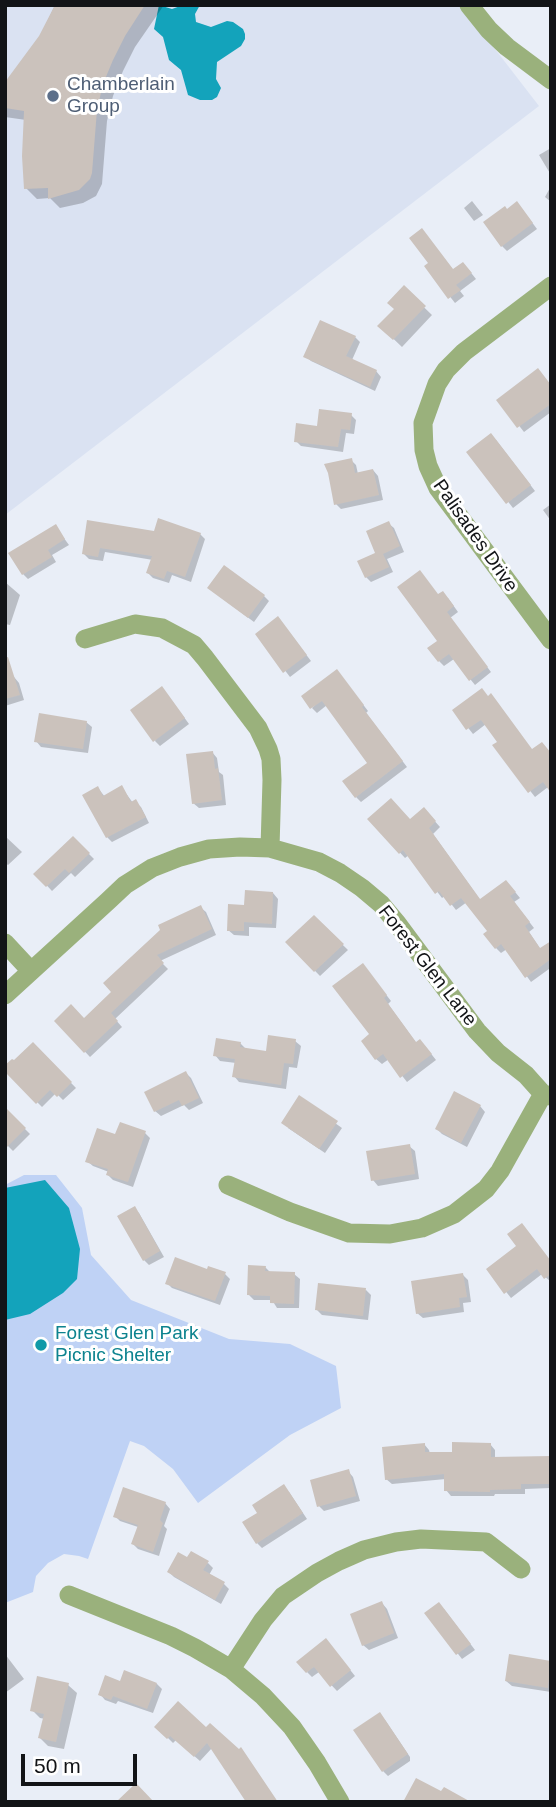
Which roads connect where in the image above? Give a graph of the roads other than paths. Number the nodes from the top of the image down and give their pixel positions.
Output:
1 (469, 5) edge
2 (551, 80) edge
3 (551, 286) edge
4 (85, 639) dead end
5 (551, 640) edge
6 (270, 848) junction
7 (5, 943) edge
8 (31, 971) junction
9 (5, 995) edge
10 (547, 1095) edge
11 (228, 1185) dead end
12 (521, 1569) dead end
13 (69, 1595) dead end
14 (231, 1669) junction
15 (340, 1802) edge

1 - 2 street
3 - 5 street, Palisades Drive
4 - 6 street
6 - 8 street, Forest Glen Lane
6 - 10 street, Forest Glen Lane
7 - 8 street
8 - 9 street, Forest Glen Lane
10 - 11 street
12 - 14 street
13 - 14 street
14 - 15 street

